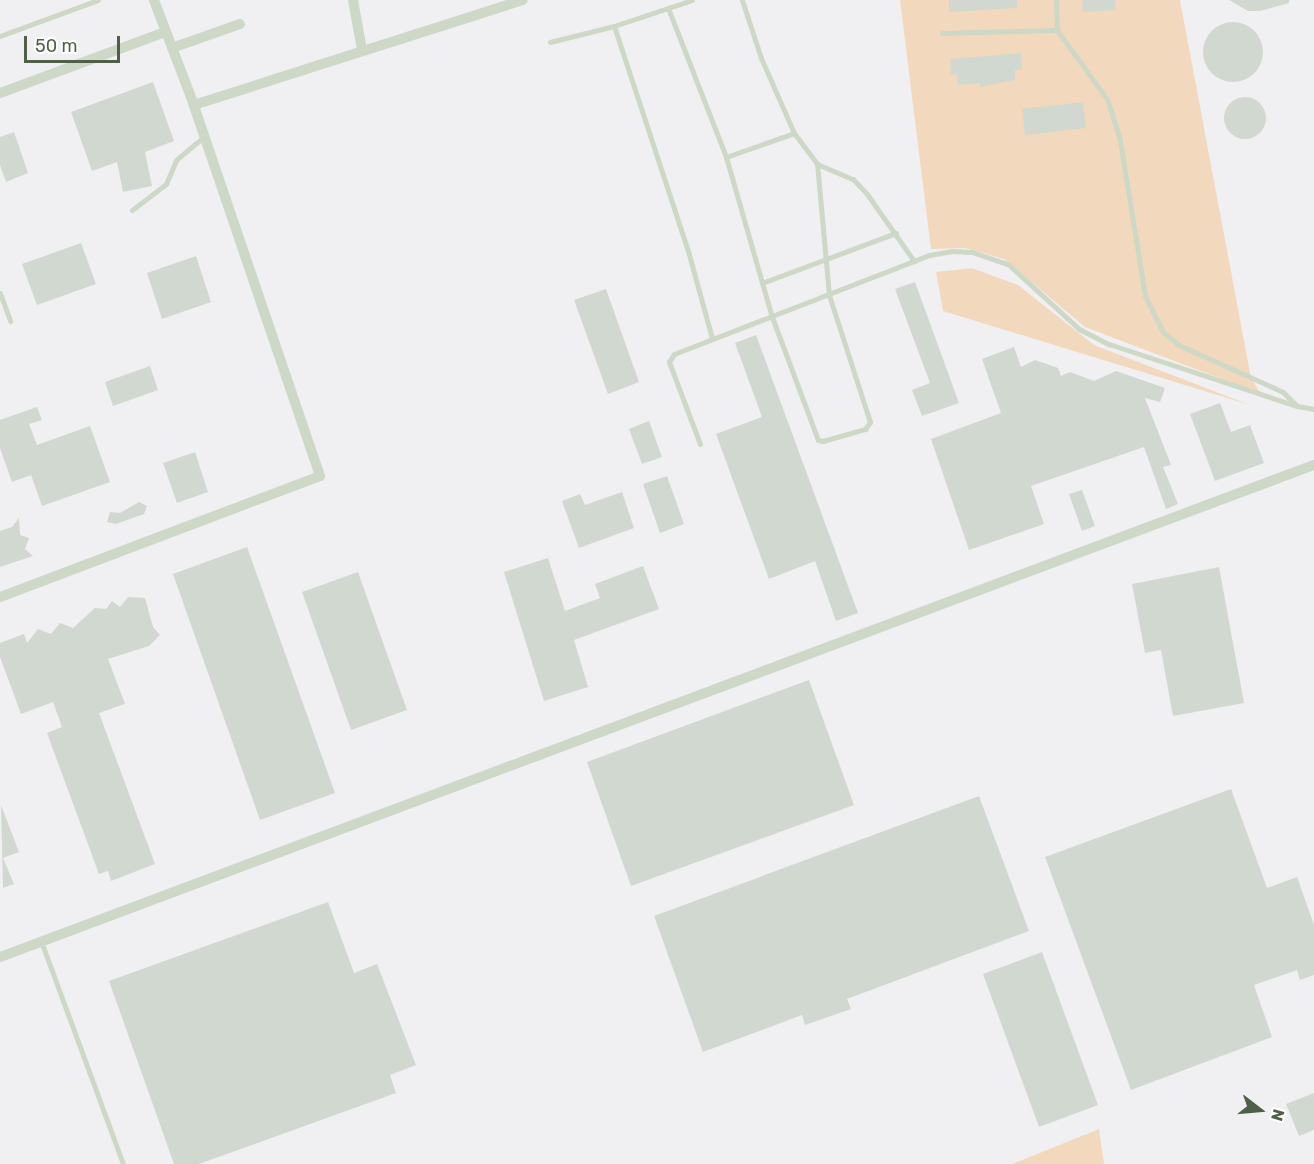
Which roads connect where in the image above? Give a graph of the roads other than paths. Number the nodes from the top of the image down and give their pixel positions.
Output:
1 (98, 0) edge
2 (154, 0) edge
3 (353, 0) edge
4 (523, 0) edge
5 (692, 0) edge
6 (742, 0) edge
7 (1056, 0) edge
8 (668, 8) junction
9 (240, 24) dead end
10 (614, 26) junction
11 (1057, 30) junction
12 (165, 32) junction
13 (942, 33) dead end
14 (0, 36) edge
15 (550, 42) dead end
16 (172, 48) junction
17 (362, 51) junction
18 (0, 93) edge
19 (194, 105) junction
20 (794, 133) junction
21 (205, 136) junction
22 (726, 158) junction
23 (817, 164) junction
24 (132, 210) dead end
25 (896, 232) junction
26 (822, 259) junction
27 (914, 261) junction
28 (762, 283) junction
29 (0, 293) edge
30 (829, 295) junction
31 (772, 317) junction
32 (10, 321) dead end
33 (712, 338) junction
34 (1297, 406) junction
35 (1314, 409) edge
36 (700, 444) dead end
37 (1314, 465) edge
38 (0, 597) edge
39 (41, 941) junction
40 (1, 952) edge
41 (123, 1164) edge

1 - 14 lane
2 - 12 street
3 - 17 street
4 - 17 street
5 - 8 lane
6 - 20 lane
7 - 11 lane
8 - 10 lane
8 - 22 lane
9 - 16 street
10 - 15 lane
10 - 33 lane
11 - 13 lane
11 - 34 lane
12 - 16 street
12 - 18 street
16 - 19 street
17 - 19 street
19 - 21 street
20 - 22 lane
20 - 23 lane
21 - 24 lane
21 - 38 street
22 - 28 lane
23 - 25 lane
23 - 26 lane
25 - 26 lane
25 - 27 lane
26 - 28 lane
26 - 30 lane
27 - 30 lane
27 - 34 lane
28 - 31 lane
29 - 32 lane
30 - 31 lane
30 - 31 lane
31 - 33 lane
33 - 36 lane
34 - 35 lane
37 - 39 street
39 - 40 street
39 - 41 lane

